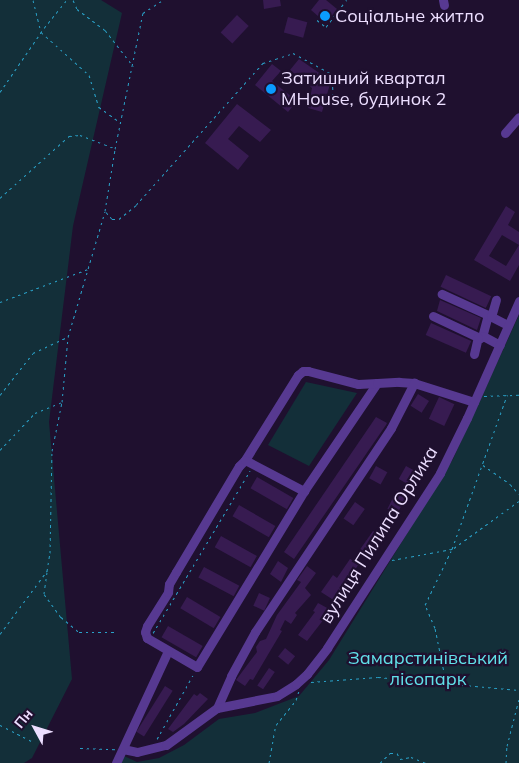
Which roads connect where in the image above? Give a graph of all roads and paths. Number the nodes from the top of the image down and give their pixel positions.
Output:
1 (33, 0) edge
2 (67, 0) edge
3 (72, 0) edge
4 (163, 0) edge
5 (346, 0) edge
6 (317, 20) dead end
7 (41, 32) junction
8 (133, 67) junction
9 (0, 92) edge
10 (331, 100) dead end
11 (519, 117) edge
12 (122, 123) junction
13 (505, 133) dead end
14 (115, 148) junction
15 (0, 198) edge
16 (105, 211) junction
17 (89, 269) junction
18 (442, 294) dead end
19 (496, 300) dead end
20 (519, 301) edge
21 (0, 302) edge
22 (433, 316) dead end
23 (490, 316) junction
24 (508, 325) junction
25 (481, 336) junction
26 (68, 337) junction
27 (500, 345) junction
28 (474, 354) dead end
29 (378, 383) junction
30 (414, 383) junction
31 (0, 395) edge
32 (507, 395) junction
33 (519, 395) edge
34 (475, 399) junction
35 (62, 402) junction
36 (0, 450) edge
37 (245, 460) junction
38 (482, 465) junction
39 (251, 470) dead end
40 (304, 491) junction
41 (519, 494) edge
42 (519, 501) edge
43 (452, 549) junction
44 (383, 562) junction
45 (47, 571) junction
46 (117, 632) dead end
47 (0, 634) edge
48 (154, 642) junction
49 (168, 651) junction
50 (197, 668) junction
51 (446, 683) junction
52 (296, 684) junction
53 (519, 690) edge
54 (519, 699) edge
55 (218, 708) junction
56 (0, 725) edge
57 (35, 743) dead end
58 (80, 748) dead end
59 (123, 749) junction
60 (152, 749) junction
61 (116, 763) edge
62 (269, 763) edge
63 (380, 763) edge
64 (426, 763) edge
65 (506, 763) edge

1 - 7 path
2 - 7 path
3 - 8 path
4 - 8 path
5 - 6 path
7 - 9 path
7 - 12 path
8 - 12 path
10 - 16 path
11 - 13 street
12 - 14 path
14 - 15 path
14 - 16 path
16 - 17 path
17 - 21 path
17 - 26 path
18 - 23 street
19 - 23 street
20 - 24 street, вулиця Пилипа Орлика
22 - 25 street
23 - 24 street
23 - 25 street
24 - 27 street, вулиця Пилипа Орлика
25 - 27 street
25 - 28 street
26 - 31 path
26 - 35 path
27 - 34 street, вулиця Пилипа Орлика
29 - 30 street
29 - 37 street
29 - 40 street
30 - 34 street
30 - 55 street
32 - 33 path
32 - 34 path
32 - 38 path
34 - 44 street, вулиця Пилипа Орлика
35 - 36 path
35 - 45 path
37 - 40 street
37 - 48 street
38 - 41 path
38 - 43 path
39 - 48 path
40 - 50 street
42 - 43 path
43 - 44 path
43 - 51 path
44 - 52 street, вулиця Пилипа Орлика
45 - 46 path
45 - 47 path
48 - 49 street
49 - 50 street
49 - 59 street
50 - 60 path
51 - 52 path
51 - 53 path
52 - 55 street, вулиця Пилипа Орлика
52 - 62 path
54 - 65 path
55 - 60 street
56 - 57 path
58 - 59 path
59 - 60 street
59 - 61 street
63 - 64 path

